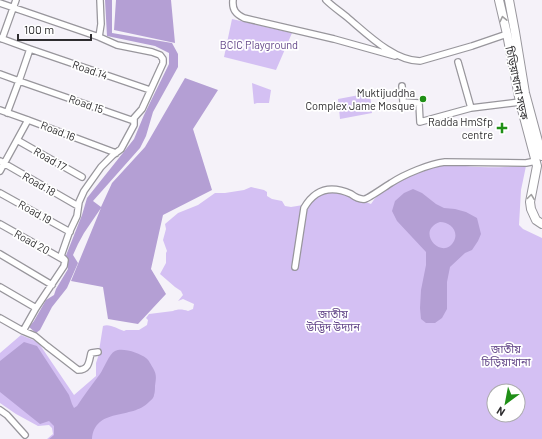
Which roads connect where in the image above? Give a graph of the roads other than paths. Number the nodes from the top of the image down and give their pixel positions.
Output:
1 (16, 0) edge
2 (99, 0) edge
3 (233, 0) edge
4 (326, 0) edge
5 (499, 0) edge
6 (508, 0) edge
7 (0, 3) edge
8 (13, 7) junction
9 (511, 33) junction
10 (99, 37) junction
11 (1, 39) edge
12 (30, 49) junction
13 (409, 60) junction
14 (458, 62) dead end
15 (0, 74) edge
16 (19, 81) junction
17 (402, 86) dead end
18 (150, 90) junction
19 (520, 102) junction
20 (471, 108) junction
21 (0, 110) edge
22 (7, 113) junction
23 (28, 120) junction
24 (134, 121) junction
25 (17, 140) junction
26 (116, 153) junction
27 (2, 162) edge
28 (539, 162) edge
29 (0, 171) edge
30 (82, 177) dead end
31 (0, 193) edge
32 (78, 206) junction
33 (0, 224) edge
34 (542, 224) edge
35 (70, 232) junction
36 (0, 254) edge
37 (65, 260) junction
38 (295, 267) dead end
39 (52, 284) junction
40 (0, 287) edge
41 (36, 308) junction
42 (0, 318) edge
43 (23, 331) junction
44 (98, 352) dead end
45 (0, 410) edge
46 (25, 435) dead end

1 - 8 street
2 - 10 street
3 - 13 street
4 - 13 street
9 -> 5 main road, চিড়িয়াখানা সড়ক
6 - 9 main road, চিড়িয়াখানা সড়ক
7 - 8 street
8 - 10 street
8 - 11 street
9 - 13 street
9 - 19 main road, চিড়িয়াখানা সড়ক
9 - 28 main road, চিড়িয়াখানা সড়ক
10 - 18 street
11 - 12 street, Road 14
12 - 16 street
12 - 18 street, Road 14
14 - 20 street
15 - 16 street
16 - 22 street
16 - 24 street, Road 15
17 - 20 street
18 - 24 street
19 - 20 street
19 - 28 main road, চিড়িয়াখানা সড়ক
21 - 22 street, Road 16
22 - 23 street, Road 16
23 - 25 street
23 - 26 street, Road 16
24 - 26 street
25 - 27 street
25 - 30 street, Road 17
26 - 32 street
27 - 29 street
27 - 32 street, Road 18
34 -> 28 main road, চিড়িয়াখানা সড়ক
28 - 38 street
31 - 35 street, Road 19
32 - 35 street
33 - 37 street, Road 20
35 - 37 street
36 - 39 street
37 - 39 street
39 - 41 street
40 - 41 street
41 - 43 street
42 - 43 street
43 - 44 street
45 - 46 street

